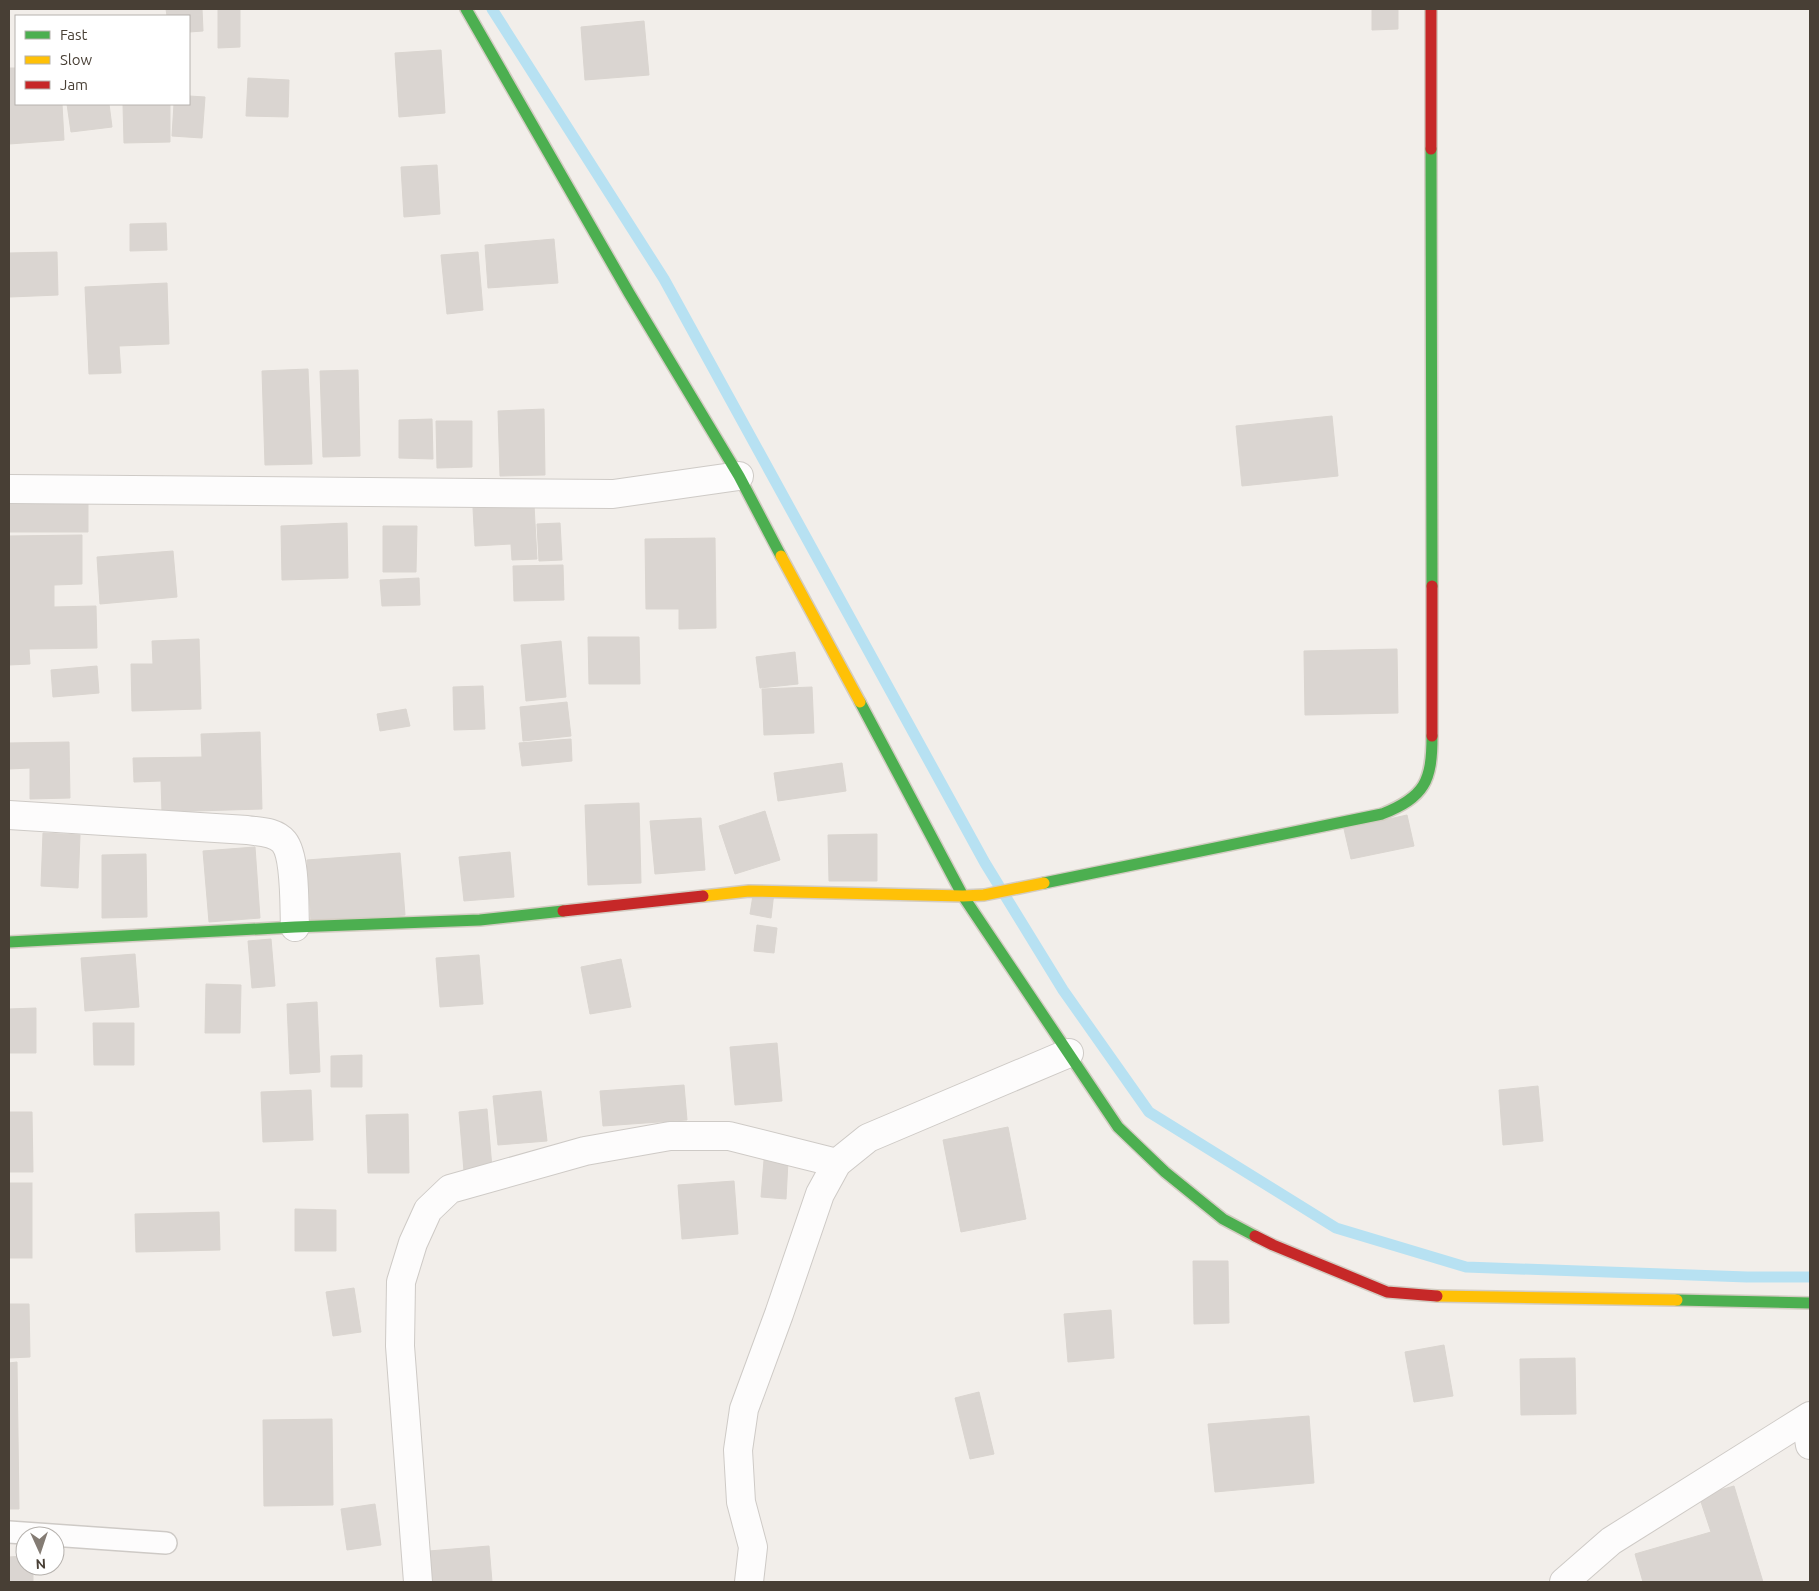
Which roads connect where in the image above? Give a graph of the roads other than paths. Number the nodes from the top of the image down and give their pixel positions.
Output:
1 (466, 9) edge
2 (1431, 9) edge
3 (739, 476) junction
4 (9, 489) edge
5 (9, 815) edge
6 (963, 896) junction
7 (295, 927) junction
8 (9, 942) edge
9 (1069, 1053) junction
10 (837, 1163) junction
11 (1810, 1303) edge
12 (1810, 1416) edge
13 (1810, 1445) edge
14 (9, 1532) edge
15 (166, 1543) dead end
16 (418, 1582) edge
17 (749, 1582) edge
18 (1564, 1582) edge

1 - 3 street
2 - 6 street
3 - 4 street
3 - 6 street
5 - 7 street
6 - 7 street
6 - 9 street
7 - 8 street
9 - 10 street
9 - 11 street
10 - 16 street
10 - 17 street
12 - 13 street
12 - 18 street
14 - 15 lane

